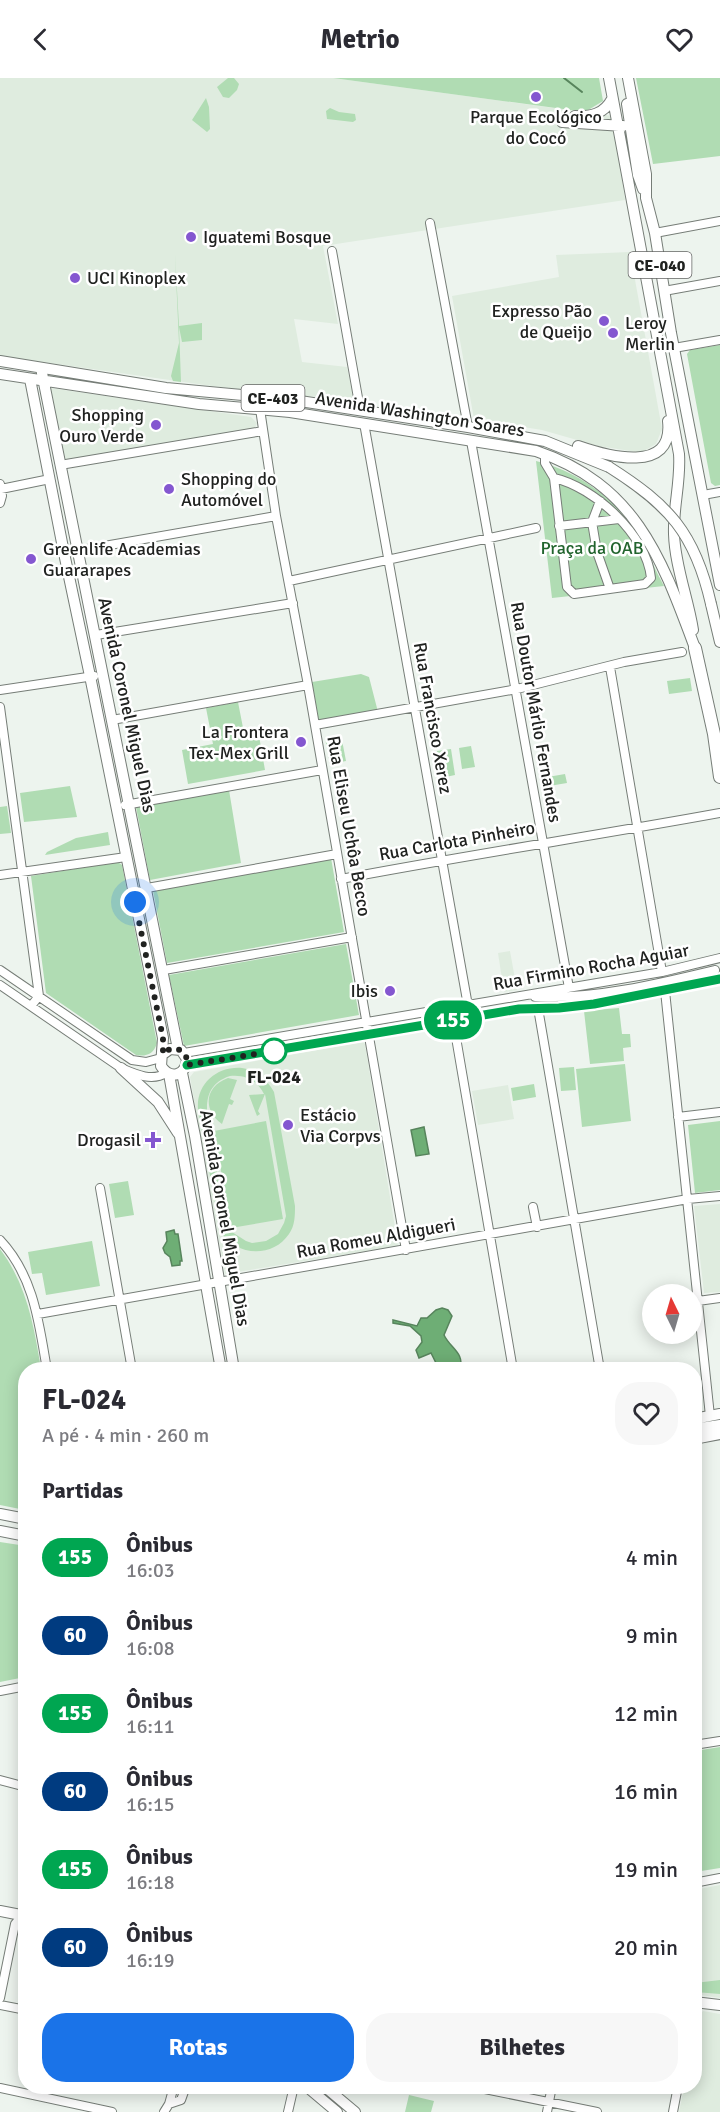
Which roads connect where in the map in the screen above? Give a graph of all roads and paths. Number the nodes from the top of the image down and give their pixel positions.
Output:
1 (609, 78) edge
2 (623, 78) edge
3 (628, 78) edge
4 (612, 99) junction
5 (566, 119) junction
6 (623, 123) junction
7 (621, 145) junction
8 (646, 198) junction
9 (720, 221) edge
10 (430, 223) dead end
11 (655, 233) junction
12 (332, 251) dead end
13 (720, 281) edge
14 (650, 291) junction
15 (664, 291) junction
16 (671, 333) junction
17 (656, 335) junction
18 (720, 340) edge
19 (674, 348) junction
20 (0, 361) edge
21 (41, 368) junction
22 (0, 374) edge
23 (30, 379) junction
24 (44, 381) junction
25 (260, 409) junction
26 (360, 410) junction
27 (670, 410) junction
28 (364, 423) junction
29 (468, 427) junction
30 (263, 431) junction
31 (471, 441) junction
32 (545, 441) junction
33 (545, 454) junction
34 (60, 465) junction
35 (554, 478) junction
36 (50, 479) junction
37 (1, 486) edge
38 (720, 492) edge
39 (703, 495) junction
40 (600, 501) junction
41 (0, 502) edge
42 (276, 516) junction
43 (619, 519) junction
44 (592, 522) junction
45 (559, 526) junction
46 (536, 528) dead end
47 (715, 533) edge
48 (488, 539) junction
49 (78, 550) junction
50 (64, 553) junction
51 (389, 560) junction
52 (289, 581) junction
53 (720, 585) edge
54 (610, 589) junction
55 (86, 592) junction
56 (73, 595) junction
57 (293, 603) junction
58 (96, 635) junction
59 (720, 642) edge
60 (689, 650) junction
61 (610, 667) junction
62 (104, 674) junction
63 (90, 676) junction
64 (308, 685) junction
65 (517, 689) junction
66 (0, 690) edge
67 (0, 707) edge
68 (414, 707) junction
69 (112, 720) junction
70 (315, 725) junction
71 (322, 770) junction
72 (720, 777) edge
73 (130, 804) junction
74 (116, 807) junction
75 (720, 813) edge
76 (638, 828) junction
77 (543, 843) junction
78 (337, 854) junction
79 (126, 857) junction
80 (441, 860) junction
81 (23, 872) junction
82 (0, 875) edge
83 (341, 879) junction
84 (147, 888) junction
85 (352, 937) junction
86 (720, 958) edge
87 (0, 970) edge
88 (164, 970) junction
89 (715, 970) dead end
90 (662, 972) junction
91 (720, 979) edge
92 (0, 985) edge
93 (568, 988) junction
94 (665, 991) junction
95 (39, 996) junction
96 (521, 997) junction
97 (31, 1006) junction
98 (468, 1006) junction
99 (538, 1008) junction
100 (470, 1017) junction
101 (453, 1020) junction
102 (366, 1023) junction
103 (368, 1034) junction
104 (181, 1051) junction
105 (162, 1056) junction
106 (121, 1068) junction
107 (184, 1069) junction
108 (168, 1073) junction
109 (720, 1112) edge
110 (678, 1117) junction
111 (182, 1140) junction
112 (100, 1188) dead end
113 (720, 1196) edge
114 (688, 1199) junction
115 (533, 1207) dead end
116 (574, 1220) junction
117 (537, 1227) junction
118 (490, 1235) junction
119 (0, 1240) edge
120 (406, 1250) junction
121 (218, 1282) junction
122 (696, 1284) edge
123 (206, 1285) junction
124 (720, 1298) edge
125 (120, 1299) junction
126 (702, 1300) edge
127 (38, 1314) junction
128 (702, 1328) edge
129 (46, 1362) edge
130 (131, 1362) edge
131 (220, 1362) edge
132 (233, 1362) edge
133 (512, 1362) edge
134 (599, 1362) edge
135 (715, 1415) edge
136 (720, 1425) edge
137 (702, 1428) edge
138 (720, 1433) edge
139 (702, 1436) edge
140 (0, 1514) edge
141 (18, 1517) edge
142 (0, 1531) edge
143 (18, 1534) edge
144 (18, 1688) edge
145 (0, 1691) edge
146 (720, 1741) edge
147 (702, 1744) edge
148 (0, 1780) edge
149 (18, 1785) edge
150 (720, 1878) edge
151 (702, 1881) edge
152 (0, 1911) edge
153 (18, 1913) edge
154 (18, 1921) edge
155 (0, 1998) edge
156 (702, 2004) edge
157 (0, 2005) edge
158 (720, 2005) edge
159 (18, 2008) edge
160 (0, 2088) edge
161 (18, 2092) edge
162 (28, 2094) edge
163 (183, 2094) edge
164 (292, 2094) edge
165 (316, 2094) edge
166 (334, 2094) edge
167 (500, 2094) edge
168 (676, 2094) edge
169 (548, 2107) edge
170 (166, 2108) edge
171 (112, 2112) edge
172 (288, 2112) edge
173 (337, 2112) edge
174 (355, 2112) edge
175 (597, 2112) edge
176 (673, 2112) edge

1 - 4 main road, CE-040
2 - 6 main road
3 - 8 main road, CE-040
4 - 5 main road
4 - 6 main road, CE-040
5 - 6 main road
5 - 7 main road
6 - 7 main road, CE-040
6 - 8 main road
7 - 14 main road, CE-040
8 - 11 main road, CE-040
9 - 11 street
10 - 29 street
11 - 15 main road, CE-040
12 - 26 street
13 - 15 street
14 - 15 main road
14 - 17 main road, CE-040
15 - 16 main road, CE-040
16 - 17 main road
16 - 19 main road, CE-040
17 - 27 main road, CE-040
18 - 19 street
19 - 39 main road, CE-040
20 - 21 main road, Avenida Washington Soares / CE-403
21 - 24 main road, Avenida Coronel Miguel Dias
21 - 26 main road, Avenida Washington Soares / CE-403
22 - 23 main road, Avenida Washington Soares / CE-403
23 - 24 main road, Avenida Washington Soares / CE-403
23 - 36 main road, Avenida Coronel Miguel Dias
24 - 25 main road, Avenida Washington Soares / CE-403
24 - 34 main road, Avenida Coronel Miguel Dias
25 - 28 main road, Avenida Washington Soares / CE-403
25 - 30 street, Rua Eliseu Uchôa Becco
26 - 29 main road, Avenida Washington Soares / CE-403
27 - 32 main road
27 - 60 main road, Avenida Washington Soares / CE-040
28 - 31 main road, Avenida Washington Soares / CE-403
28 - 51 street, Rua Francisco Xerez
29 - 32 main road, Avenida Washington Soares / CE-403
30 - 34 street
30 - 42 street, Rua Eliseu Uchôa Becco
31 - 33 main road, Avenida Washington Soares / CE-403
31 - 48 street, Rua Doutor Márlio Fernandes
32 - 59 main road, Avenida Washington Soares / CE-403, bridge
33 - 35 street
33 - 60 main road, Avenida Washington Soares / CE-403
34 - 49 main road, Avenida Coronel Miguel Dias
35 - 40 street
35 - 45 street
36 - 37 street
36 - 50 main road, Avenida Coronel Miguel Dias
37 - 41 street
38 - 39 street
39 - 47 main road, CE-040
40 - 43 street
40 - 44 street
42 - 49 street
42 - 52 street, Rua Eliseu Uchôa Becco
43 - 44 street
43 - 54 street
44 - 45 street
44 - 54 street
45 - 54 street
46 - 48 street
47 - 53 main road, CE-040
48 - 51 street
48 - 65 street, Rua Doutor Márlio Fernandes
49 - 50 street
49 - 55 main road, Avenida Coronel Miguel Dias
50 - 56 main road, Avenida Coronel Miguel Dias
51 - 52 street
51 - 68 street, Rua Francisco Xerez
52 - 57 street, Rua Eliseu Uchôa Becco
55 - 56 main road
55 - 58 main road, Avenida Coronel Miguel Dias
56 - 63 main road, Avenida Coronel Miguel Dias
57 - 58 street
57 - 64 street, Rua Eliseu Uchôa Becco
58 - 62 main road, Avenida Coronel Miguel Dias
60 - 61 street
60 - 72 highway, Avenida Washington Soares / CE-040
61 - 65 street
61 - 76 street
62 - 63 street
62 - 69 main road, Avenida Coronel Miguel Dias
63 - 66 street
63 - 74 main road, Avenida Coronel Miguel Dias
64 - 69 street
64 - 70 street, Rua Eliseu Uchôa Becco
65 - 68 street
65 - 77 street, Rua Doutor Márlio Fernandes
67 - 81 street
68 - 70 street
68 - 80 street, Rua Francisco Xerez
69 - 73 main road, Avenida Coronel Miguel Dias
70 - 71 street, Rua Eliseu Uchôa Becco
71 - 73 street
71 - 78 street, Rua Eliseu Uchôa Becco
73 - 74 street
73 - 84 main road, Avenida Coronel Miguel Dias
74 - 79 main road, Avenida Coronel Miguel Dias
75 - 76 street, Rua Carlota Pinheiro
76 - 77 street, Rua Carlota Pinheiro
76 - 90 street
77 - 80 street, Rua Carlota Pinheiro
77 - 93 street, Rua Doutor Márlio Fernandes
78 - 83 street, Rua Eliseu Uchôa Becco
78 - 84 street
79 - 81 street
79 - 105 main road, Avenida Coronel Miguel Dias
80 - 83 street, Rua Carlota Pinheiro
80 - 98 street, Rua Francisco Xerez
81 - 82 street
81 - 95 street
83 - 85 street, Rua Eliseu Uchôa Becco
84 - 88 main road, Avenida Coronel Miguel Dias
85 - 88 street
85 - 102 street, Rua Eliseu Uchôa Becco
86 - 90 street, Rua Firmino Rocha Aguiar
87 - 95 street
88 - 104 main road, Avenida Coronel Miguel Dias
89 - 96 street
90 - 93 street, Rua Firmino Rocha Aguiar
91 - 94 street, Rua Firmino Rocha Aguiar
92 - 97 street
93 - 96 street, Rua Firmino Rocha Aguiar
94 - 99 street, Rua Firmino Rocha Aguiar
94 - 110 street
95 - 97 street
95 - 105 street
96 - 98 street, Rua Firmino Rocha Aguiar
97 - 106 street
98 - 100 street, Rua Francisco Xerez
98 - 102 street, Rua Firmino Rocha Aguiar
99 - 100 street, Rua Firmino Rocha Aguiar
99 - 116 street
100 - 101 street, Rua Firmino Rocha Aguiar
101 - 103 street, Rua Firmino Rocha Aguiar
101 - 118 street
102 - 103 street, Rua Eliseu Uchôa Becco
102 - 104 street, Rua Firmino Rocha Aguiar
103 - 107 street, Rua Firmino Rocha Aguiar
103 - 120 street, Rua Eliseu Uchôa Becco
104 - 105 main road
104 - 107 main road
105 - 108 main road
106 - 108 street
106 - 111 main road
107 - 108 main road
107 - 121 main road, Avenida Coronel Miguel Dias
108 - 111 main road, Avenida Coronel Miguel Dias
109 - 110 street
110 - 114 street
111 - 123 main road, Avenida Coronel Miguel Dias
112 - 125 street
113 - 114 street, Rua Romeu Aldigueri
114 - 116 street, Rua Romeu Aldigueri
114 - 122 street
115 - 117 street
116 - 117 street, Rua Romeu Aldigueri
116 - 134 street
117 - 118 street, Rua Romeu Aldigueri
118 - 120 street, Rua Romeu Aldigueri
118 - 133 street
119 - 127 street
120 - 121 street, Rua Romeu Aldigueri
121 - 123 street, Rua Romeu Aldigueri
121 - 132 main road, Avenida Coronel Miguel Dias
123 - 125 street, Rua Romeu Aldigueri
123 - 131 main road, Avenida Coronel Miguel Dias
124 - 126 street
125 - 127 street, Rua Romeu Aldigueri
125 - 130 street
127 - 129 street
128 - 135 street
136 - 137 main road
138 - 139 highway
140 - 141 main road
142 - 143 main road
144 - 145 street
146 - 147 street
148 - 149 street
150 - 151 street
152 - 153 main road
154 - 155 street
156 - 158 main road
157 - 159 street
160 - 161 street
162 - 171 street
163 - 170 street
164 - 172 street
165 - 173 main road
166 - 174 main road
167 - 169 street
168 - 176 street
169 - 175 street

